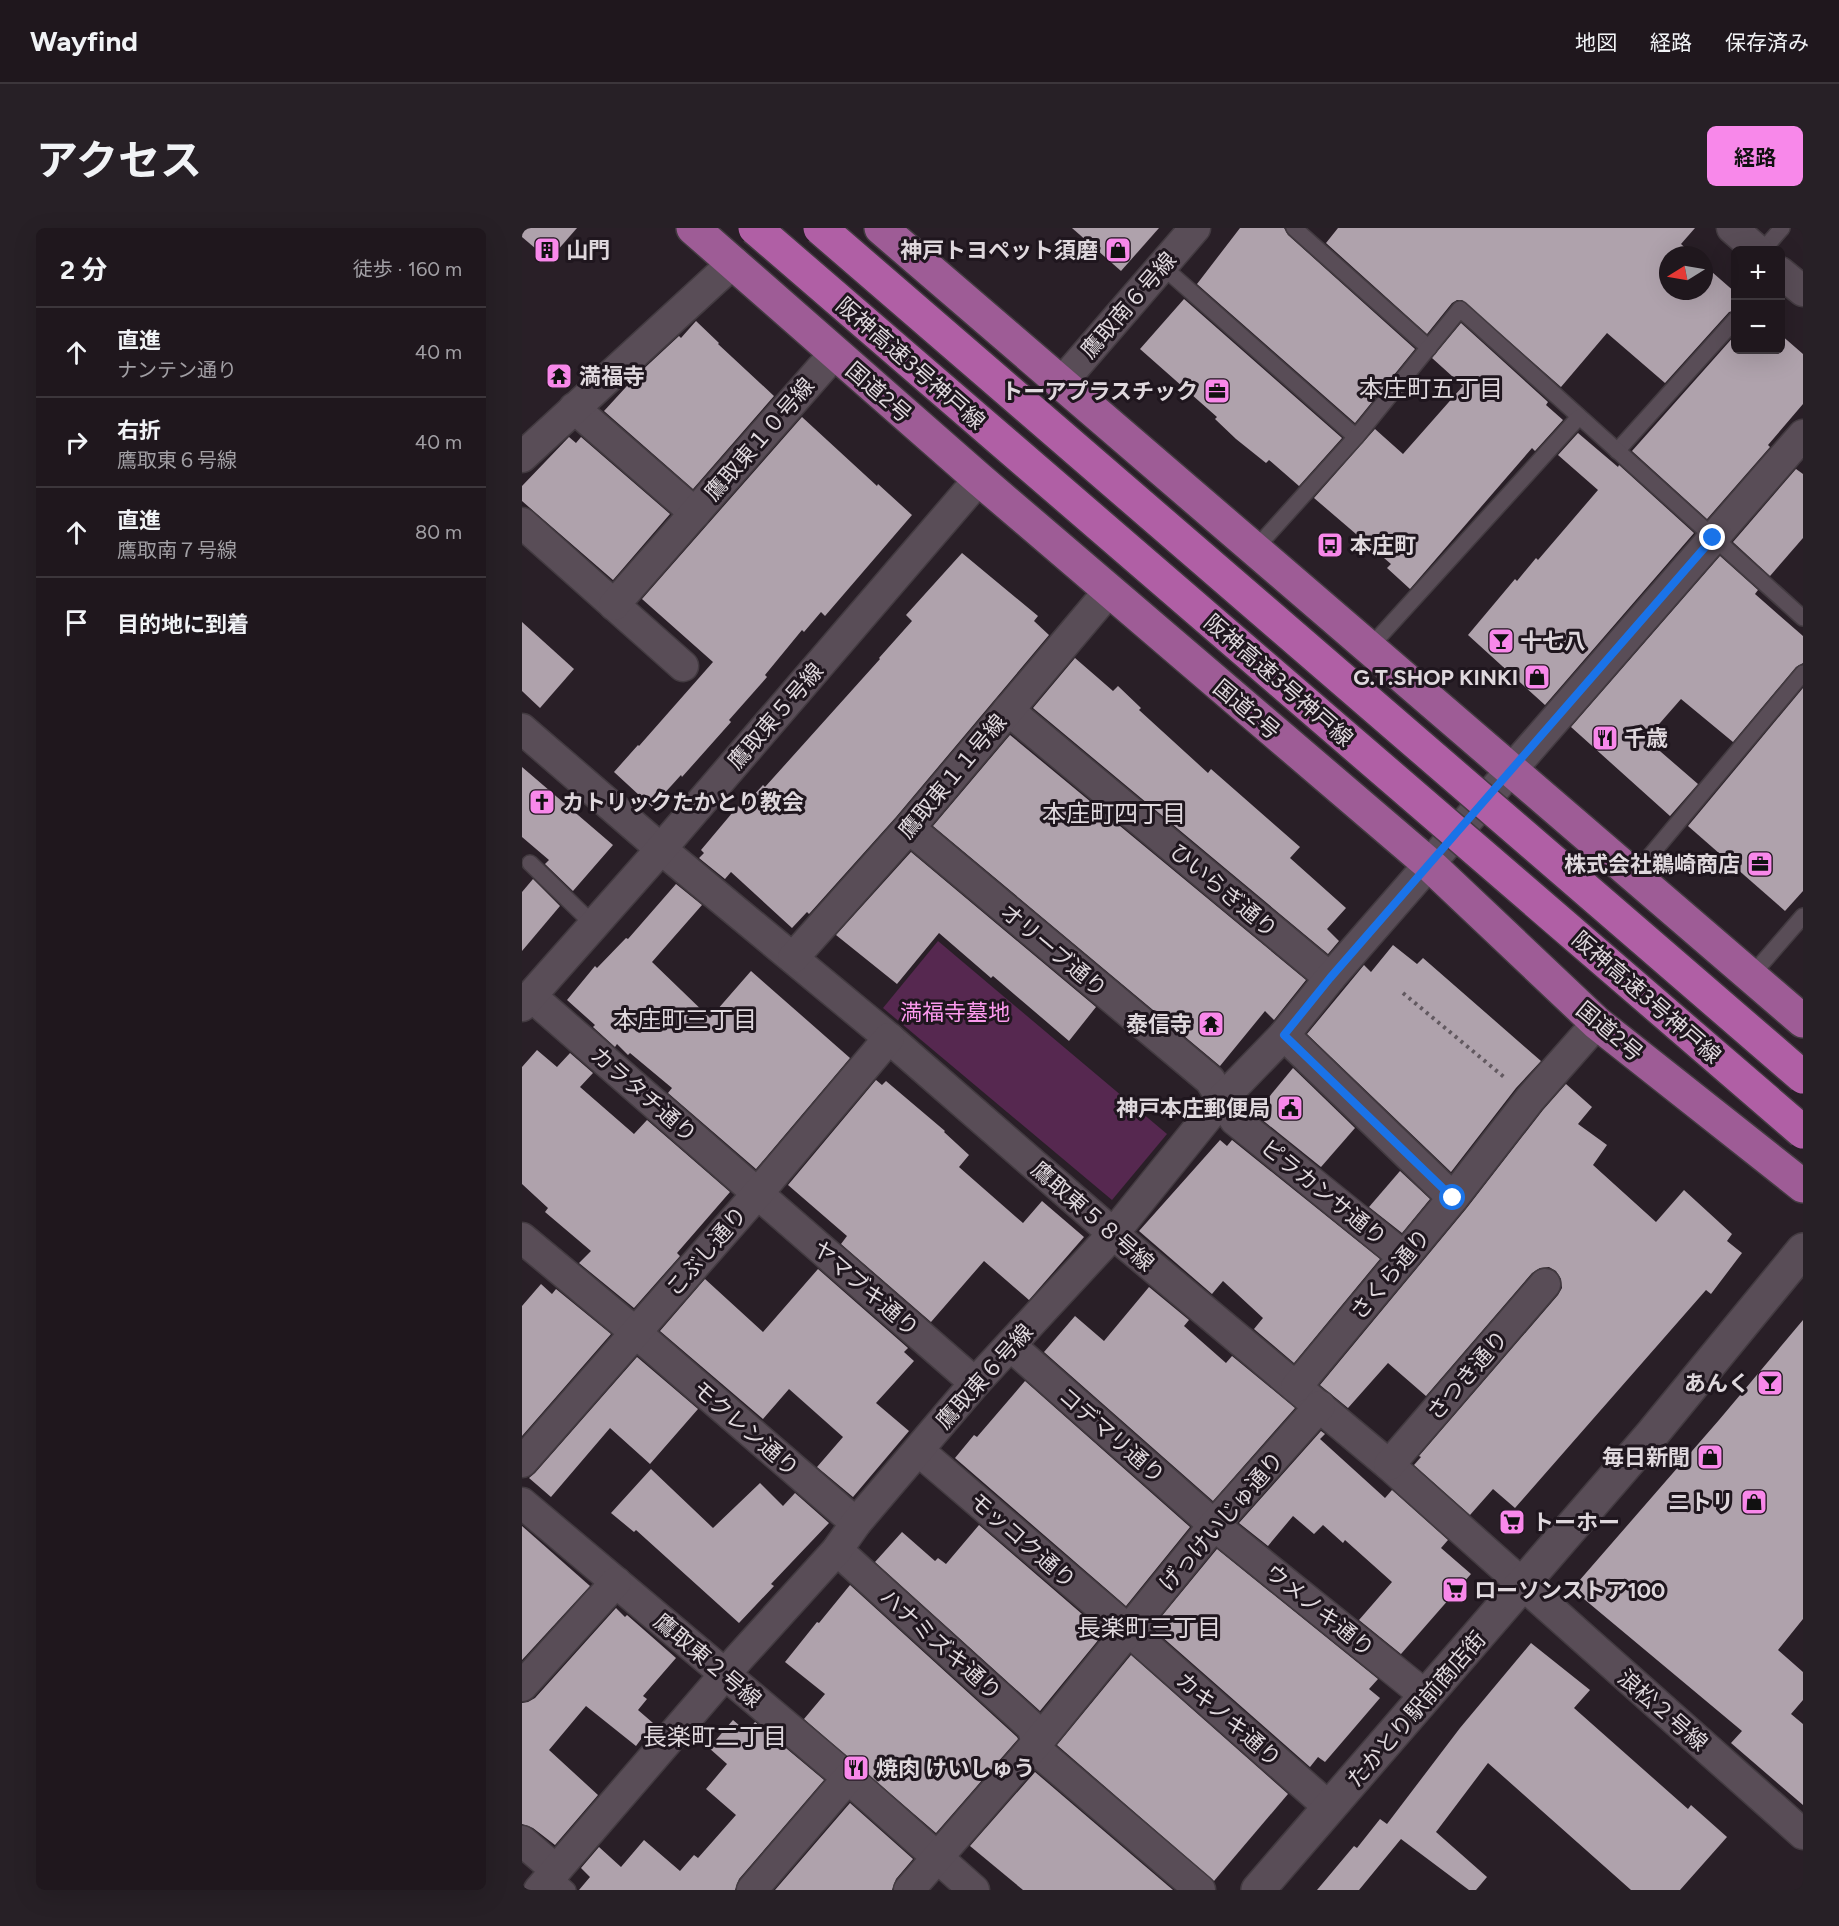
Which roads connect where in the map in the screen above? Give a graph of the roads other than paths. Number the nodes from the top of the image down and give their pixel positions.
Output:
1 (693, 228) edge
2 (755, 228) edge
3 (820, 228) edge
4 (881, 228) edge
5 (1195, 228) edge
6 (1294, 228) edge
7 (1732, 228) edge
8 (1782, 228) edge
9 (1752, 246) edge
10 (1766, 246) edge
11 (734, 262) junction
12 (1162, 266) junction
13 (1785, 276) edge
14 (1803, 291) edge
15 (1731, 325) edge
16 (1429, 348) junction
17 (835, 353) junction
18 (1062, 382) junction
19 (574, 408) junction
20 (1579, 417) junction
21 (1803, 435) edge
22 (1356, 437) junction
23 (1617, 451) junction
24 (522, 457) edge
25 (979, 478) junction
26 (695, 513) junction
27 (522, 523) edge
28 (1713, 538) junction
29 (1255, 549) junction
30 (1109, 591) junction
31 (614, 605) junction
32 (1803, 618) edge
33 (1370, 647) junction
34 (683, 666) dead end
35 (1803, 673) edge
36 (1008, 710) junction
37 (522, 729) edge
38 (1513, 770) junction
39 (909, 828) junction
40 (661, 849) junction
41 (530, 863) dead end
42 (1429, 864) junction
43 (1634, 875) junction
44 (1803, 916) edge
45 (594, 925) junction
46 (793, 958) junction
47 (1751, 976) junction
48 (1330, 978) junction
49 (526, 1001) edge
50 (1803, 1021) edge
51 (1598, 1023) junction
52 (1284, 1035) junction
53 (889, 1038) junction
54 (1803, 1077) edge
55 (1222, 1099) junction
56 (1803, 1132) edge
57 (1803, 1186) edge
58 (758, 1193) junction
59 (1453, 1198) junction
60 (1113, 1234) junction
61 (522, 1239) edge
62 (1803, 1250) edge
63 (1404, 1257) junction
64 (1545, 1284) dead end
65 (635, 1332) junction
66 (1011, 1346) junction
67 (975, 1383) junction
68 (1296, 1387) junction
69 (1320, 1406) junction
70 (919, 1451) junction
71 (522, 1462) edge
72 (1389, 1465) junction
73 (522, 1503) edge
74 (856, 1523) junction
75 (1214, 1525) junction
76 (837, 1550) junction
77 (616, 1582) junction
78 (1522, 1586) junction
79 (1128, 1630) junction
80 (725, 1675) junction
81 (522, 1686) edge
82 (1426, 1696) junction
83 (1037, 1743) junction
84 (848, 1778) junction
85 (1330, 1808) junction
86 (1803, 1834) edge
87 (522, 1841) edge
88 (938, 1857) junction
89 (554, 1881) edge
90 (752, 1890) edge
91 (909, 1890) edge
92 (974, 1890) edge
93 (1200, 1890) edge
94 (1258, 1890) edge

1 - 11 highway, 国道2号
2 - 56 highway, 阪神高速3号神戸線, bridge
3 - 54 highway, 阪神高速3号神戸線, bridge
4 - 18 highway
5 - 12 street, 鷹取南６号線
6 - 16 lane
7 - 9 street
8 - 10 lane
11 - 17 highway, 国道2号
11 - 19 street
12 - 18 street, 鷹取南６号線
12 - 22 lane
13 - 14 street
15 - 23 lane
16 - 20 lane
16 - 22 lane
17 - 25 highway, 国道2号
17 - 26 street, 鷹取東１０号線
18 - 29 highway
19 - 24 street
19 - 26 street, 鷹取東１０号線
20 - 23 lane
20 - 33 lane
21 - 28 street, 鷹取東６号線
22 - 29 lane
23 - 28 lane
25 - 30 highway, 国道2号
25 - 40 street, 鷹取東５号線
26 - 31 street
27 - 31 street
28 - 32 lane
28 - 38 street, 鷹取東６号線
29 - 33 highway
30 - 36 street, 鷹取東１１号線
30 - 42 highway, 国道2号
31 - 34 street
33 - 38 highway
35 - 43 lane
36 - 39 street, 鷹取東１１号線
36 - 48 street, ひいらぎ通り
37 - 40 street, 鷹取東５８号線
38 - 42 street, 鷹取東６号線
38 - 43 highway
39 - 46 street, 鷹取東１１号線
39 - 55 street, オリーブ通り
40 - 45 street, 鷹取東５号線
40 - 46 street, 鷹取東５８号線
41 - 45 lane
42 - 48 street, 鷹取東６号線
42 - 51 highway, 国道2号
43 - 47 highway
44 - 47 lane
45 - 49 street, 鷹取東５号線
46 - 53 street, 鷹取東５８号線
47 - 50 highway
48 - 52 street, 鷹取東６号線
49 - 58 street, カラタチ通り
51 - 57 highway, 国道2号
51 - 59 street, さくら通り
52 - 55 street, 鷹取東６号線
52 - 59 street
53 - 58 street, こぶし通り
53 - 60 street, 鷹取東５８号線
55 - 60 street, 鷹取東６号線
55 - 63 street, ピラカンサ通り
58 - 65 street, こぶし通り
58 - 67 street, ヤマブキ通り
59 - 63 street, さくら通り
60 - 66 street, 鷹取東６号線
60 - 68 street, 鷹取東５８号線
61 - 65 street, モクレン通り
62 - 78 street, たかとり駅前商店街
63 - 68 street, さくら通り
64 - 72 street, さつき通り
65 - 71 street, こぶし通り
65 - 74 street, モクレン通り
66 - 67 street, 鷹取東６号線
66 - 75 street, コデマリ通り
67 - 70 street, 鷹取東６号線
68 - 69 street, 鷹取東５８号線
69 - 72 street, 鷹取東５８号線
69 - 75 street, げっけいじゅ通り
70 - 74 street, 鷹取東６号線
70 - 79 street, モッコク通り
72 - 78 street, 鷹取東５８号線
73 - 77 street, 鷹取東２号線
74 - 76 street, 鷹取東６号線
75 - 79 street, げっけいじゅ通り
75 - 82 street, ウメノキ通り
76 - 80 street, 鷹取東６号線
76 - 83 street, ハナミズキ通り
77 - 80 street, 鷹取東２号線
77 - 81 street
78 - 82 street, たかとり駅前商店街
78 - 86 street, 浪松２号線
79 - 83 street, げっけいじゅ通り
79 - 85 street, カキノキ通り
80 - 84 street, 鷹取東２号線
80 - 89 street, 鷹取東６号線
82 - 85 street, たかとり駅前商店街
83 - 88 street, げっけいじゅ通り
83 - 93 street, ハナミズキ通り
84 - 88 street, 鷹取東２号線
84 - 90 street
85 - 94 street, たかとり駅前商店街
87 - 89 street
88 - 91 street, げっけいじゅ通り
88 - 92 street, 鷹取東２号線

